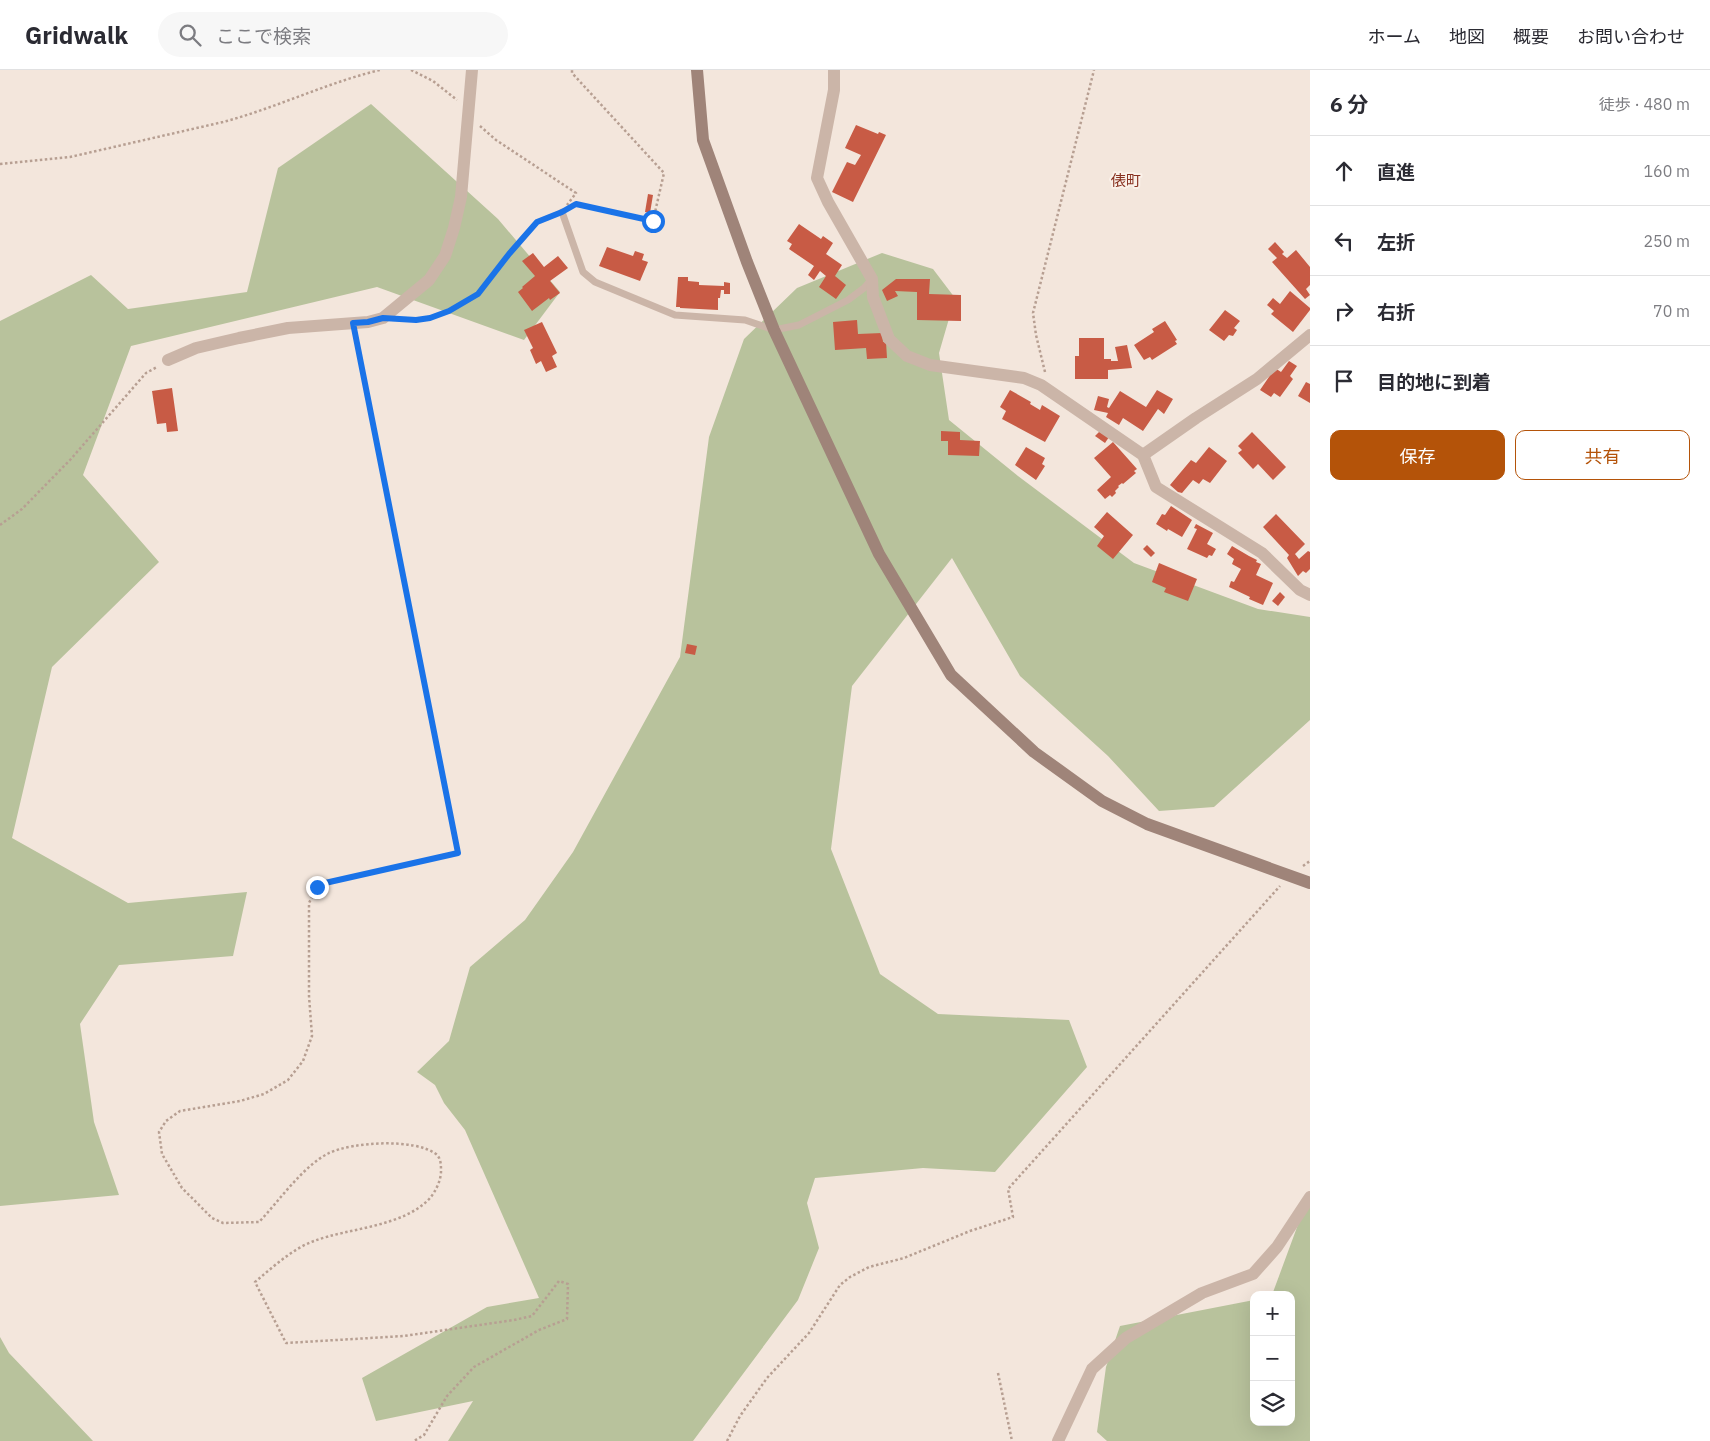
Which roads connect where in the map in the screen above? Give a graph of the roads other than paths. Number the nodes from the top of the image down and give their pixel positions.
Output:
1 (472, 70) edge
2 (697, 70) edge
3 (834, 70) edge
4 (562, 212) road end
5 (872, 279) junction
6 (774, 330) junction
7 (1310, 335) edge
8 (168, 360) road end
9 (1143, 455) junction
10 (1310, 595) edge
11 (1310, 883) edge
12 (1310, 1197) edge
13 (1058, 1441) edge

1 - 8 street
2 - 6 street
3 - 5 street
4 - 6 lane
5 - 6 lane
5 - 9 street
6 - 11 street
7 - 9 street
9 - 10 street
12 - 13 street

